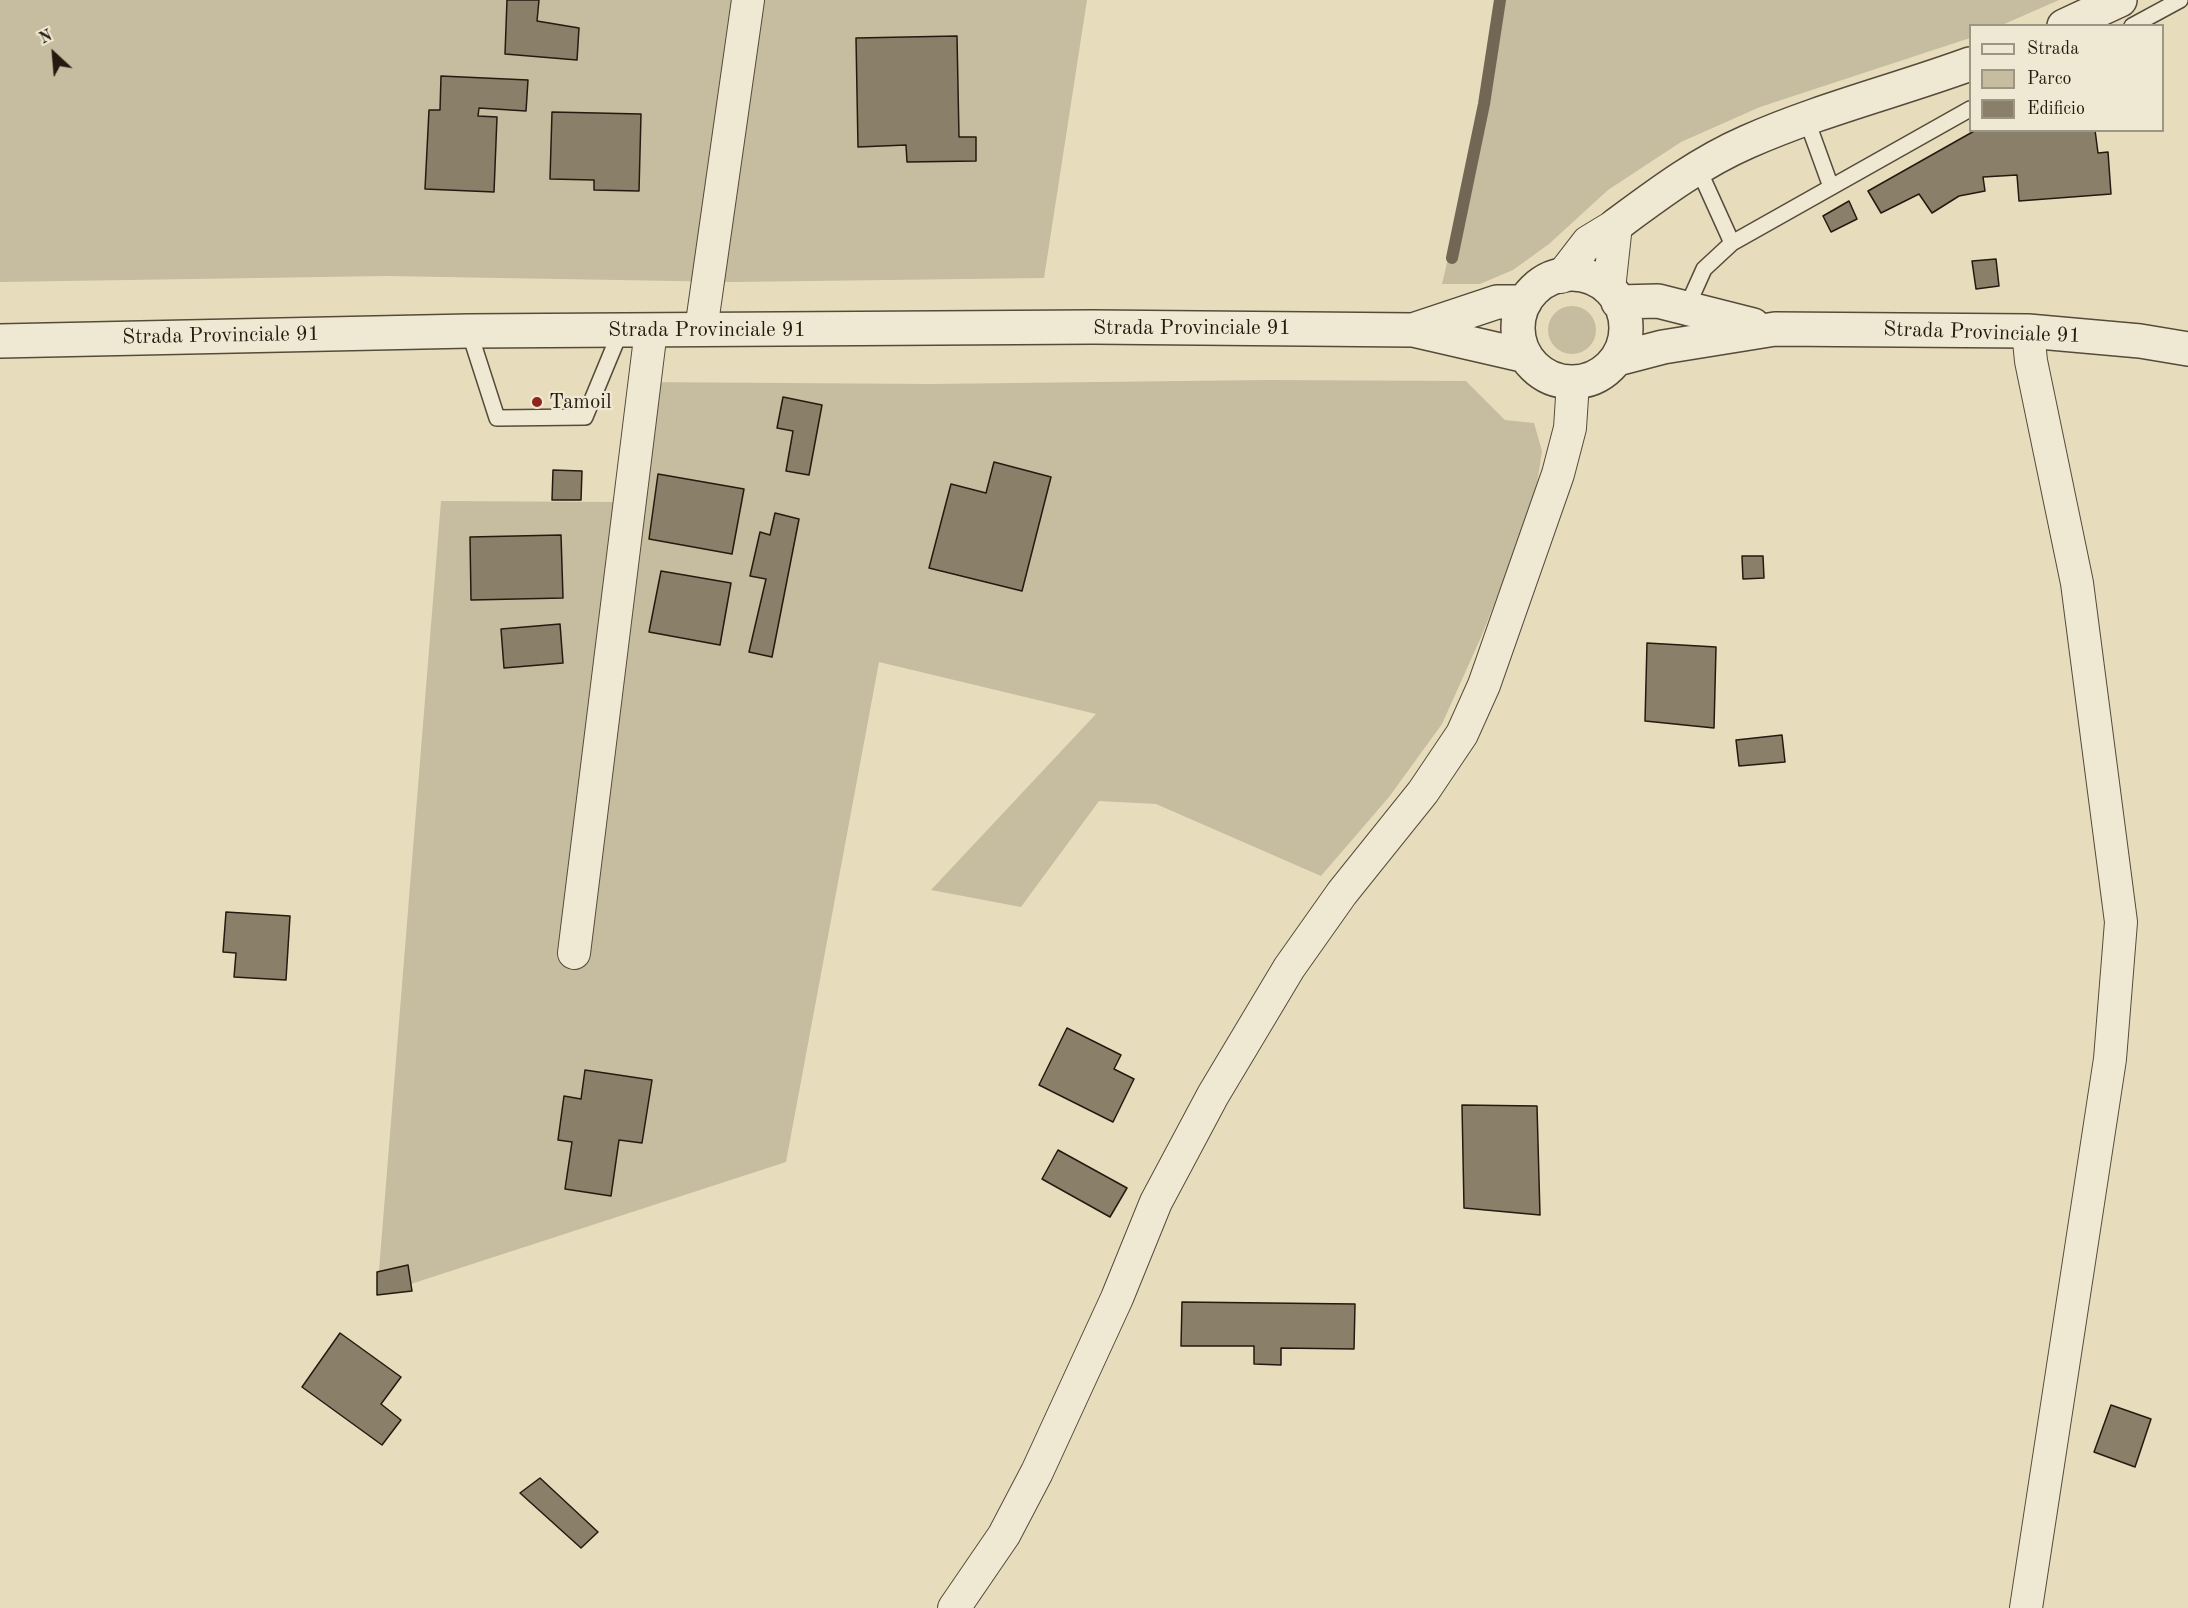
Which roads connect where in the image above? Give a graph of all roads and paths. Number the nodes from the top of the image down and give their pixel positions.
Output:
1 (748, 0) edge
2 (2120, 0) edge
3 (2180, 0) edge
4 (2068, 24) edge
5 (2136, 24) edge
6 (1969, 65) edge
7 (1969, 110) edge
8 (1806, 118) junction
9 (1698, 168) junction
10 (1831, 187) junction
11 (1616, 225) junction
12 (1732, 243) junction
13 (1561, 277) junction
14 (1614, 295) junction
15 (1525, 302) junction
16 (1686, 309) junction
17 (1775, 329) junction
18 (636, 330) junction
19 (700, 330) junction
20 (1413, 330) junction
21 (469, 331) junction
22 (2028, 331) junction
23 (0, 341) edge
24 (2188, 349) edge
25 (1526, 356) junction
26 (1617, 360) junction
27 (1573, 382) junction
28 (574, 953) dead end
29 (954, 1608) edge
30 (2026, 1608) edge

1 - 19 street
2 - 4 street
3 - 5 lane
6 - 8 street
7 - 10 lane
8 - 9 street
8 - 10 lane
9 - 11 street
9 - 12 lane
10 - 12 lane
11 - 13 street
11 - 14 street
12 - 16 lane
13 - 14 street
13 - 15 street
14 - 16 street
14 - 26 street
15 - 20 street
15 - 25 street
16 - 17 street
17 - 22 street, Strada Provinciale 91
17 - 26 street
18 - 19 street, Strada Provinciale 91
18 - 21 street, Strada Provinciale 91
18 - 21 lane
18 - 28 street
19 - 20 street, Strada Provinciale 91
20 - 25 street
21 - 23 street, Strada Provinciale 91
22 - 24 street, Strada Provinciale 91
22 - 30 street
25 - 27 street
26 - 27 street
27 - 29 street

